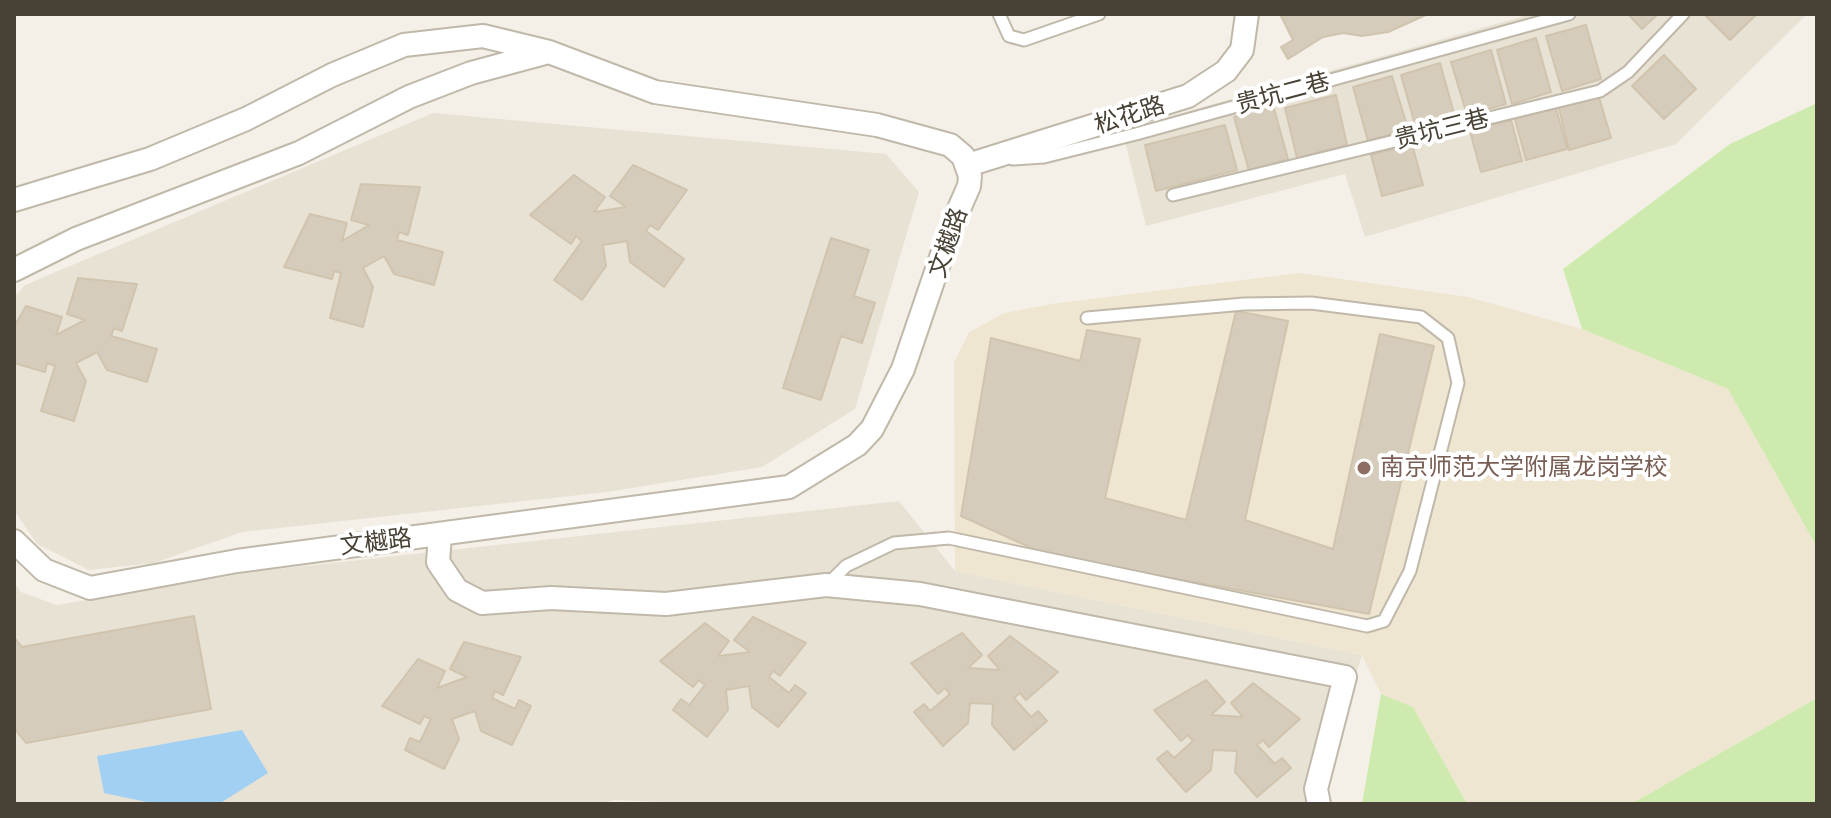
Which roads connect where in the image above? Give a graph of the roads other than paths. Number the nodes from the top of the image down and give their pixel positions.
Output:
1 (999, 14) edge
2 (1099, 14) edge
3 (1247, 14) edge
4 (1569, 14) edge
5 (1683, 14) edge
6 (549, 52) junction
7 (993, 157) junction
8 (968, 165) junction
9 (1173, 195) dead end
10 (14, 200) edge
11 (14, 270) edge
12 (1087, 318) dead end
13 (440, 535) junction
14 (14, 541) edge
15 (826, 585) junction
16 (1319, 804) edge

1 - 2 lane
3 - 7 street, 松花路
4 - 7 lane, 贵坑二巷
5 - 9 lane, 贵坑三巷
6 - 8 street
6 - 10 street
6 - 11 street
7 - 8 street, 松花路
8 - 13 street, 文樾路
12 - 15 lane
13 - 14 street, 文樾路
13 - 15 street
15 - 16 street

